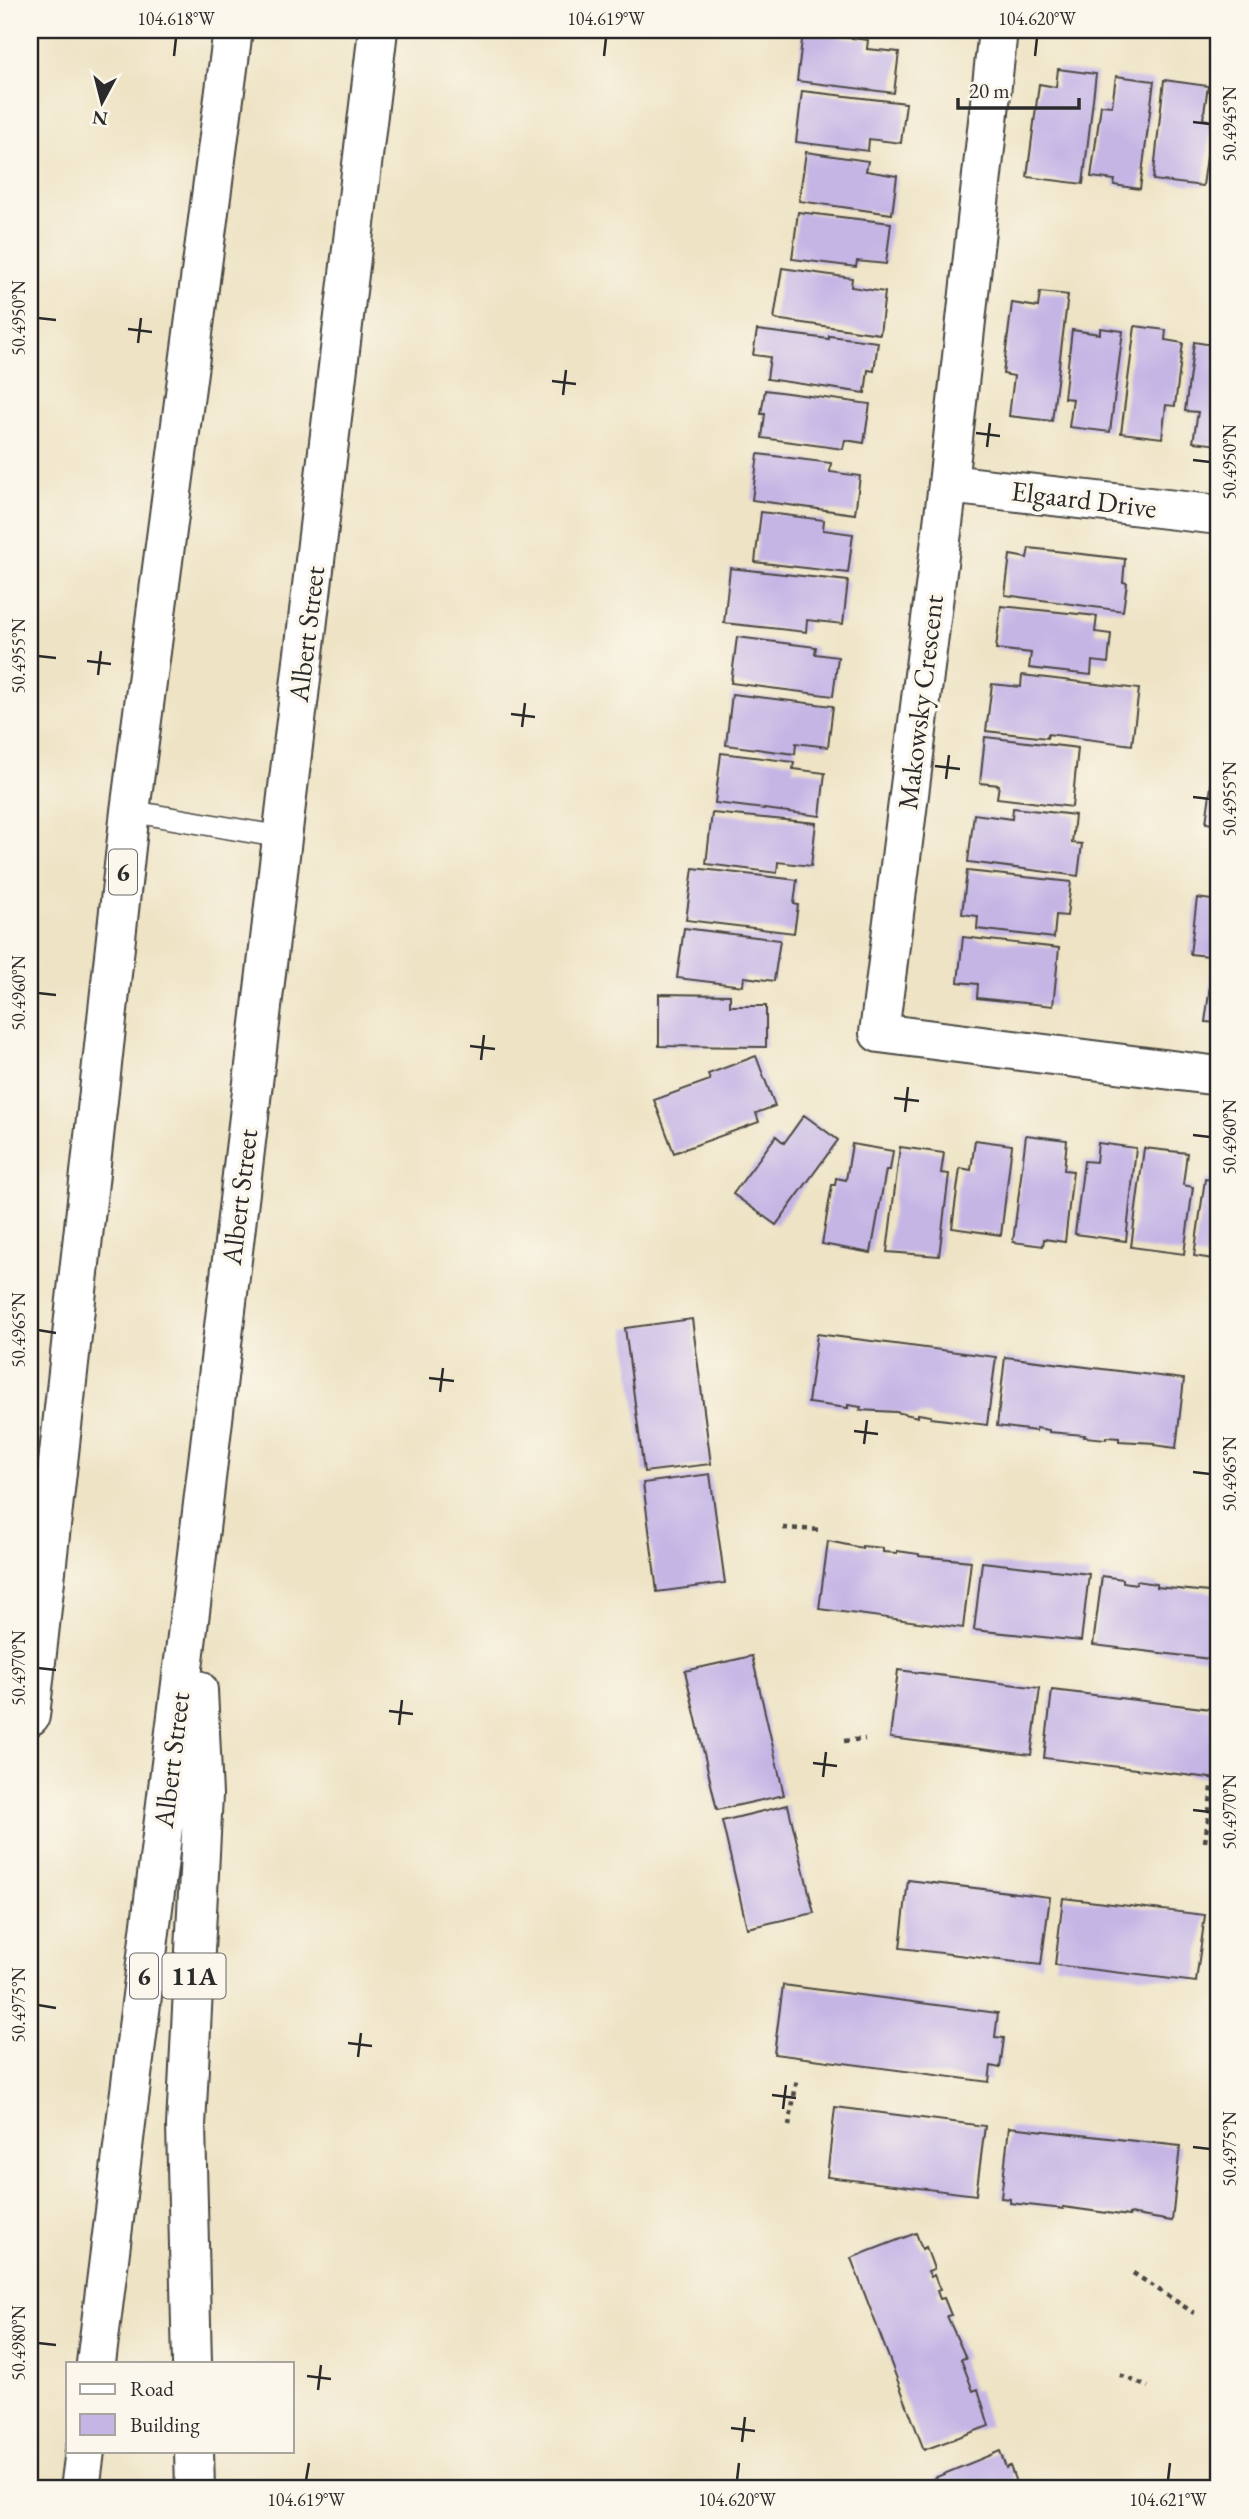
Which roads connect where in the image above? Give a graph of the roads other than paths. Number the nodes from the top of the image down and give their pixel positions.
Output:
1 (233, 30) edge
2 (378, 30) edge
3 (998, 30) edge
4 (948, 484) junction
5 (1219, 515) edge
6 (130, 811) junction
7 (281, 836) junction
8 (1219, 1076) edge
9 (192, 1588) junction
10 (30, 1716) edge
11 (96, 2362) edge
12 (192, 2362) edge
13 (85, 2452) edge
14 (194, 2452) edge
15 (80, 2489) edge
16 (195, 2489) edge

1 - 6 main road, 6
2 - 7 main road, Albert Street / 6
3 - 4 main road, Makowsky Crescent
4 - 5 main road, Elgaard Drive
4 - 8 main road, Makowsky Crescent
6 - 7 lane
6 - 10 main road, 6
7 - 9 main road, Albert Street / 6
9 - 11 main road, Albert Street / 6
9 - 12 main road, 11A
13 - 15 main road
14 - 16 main road

